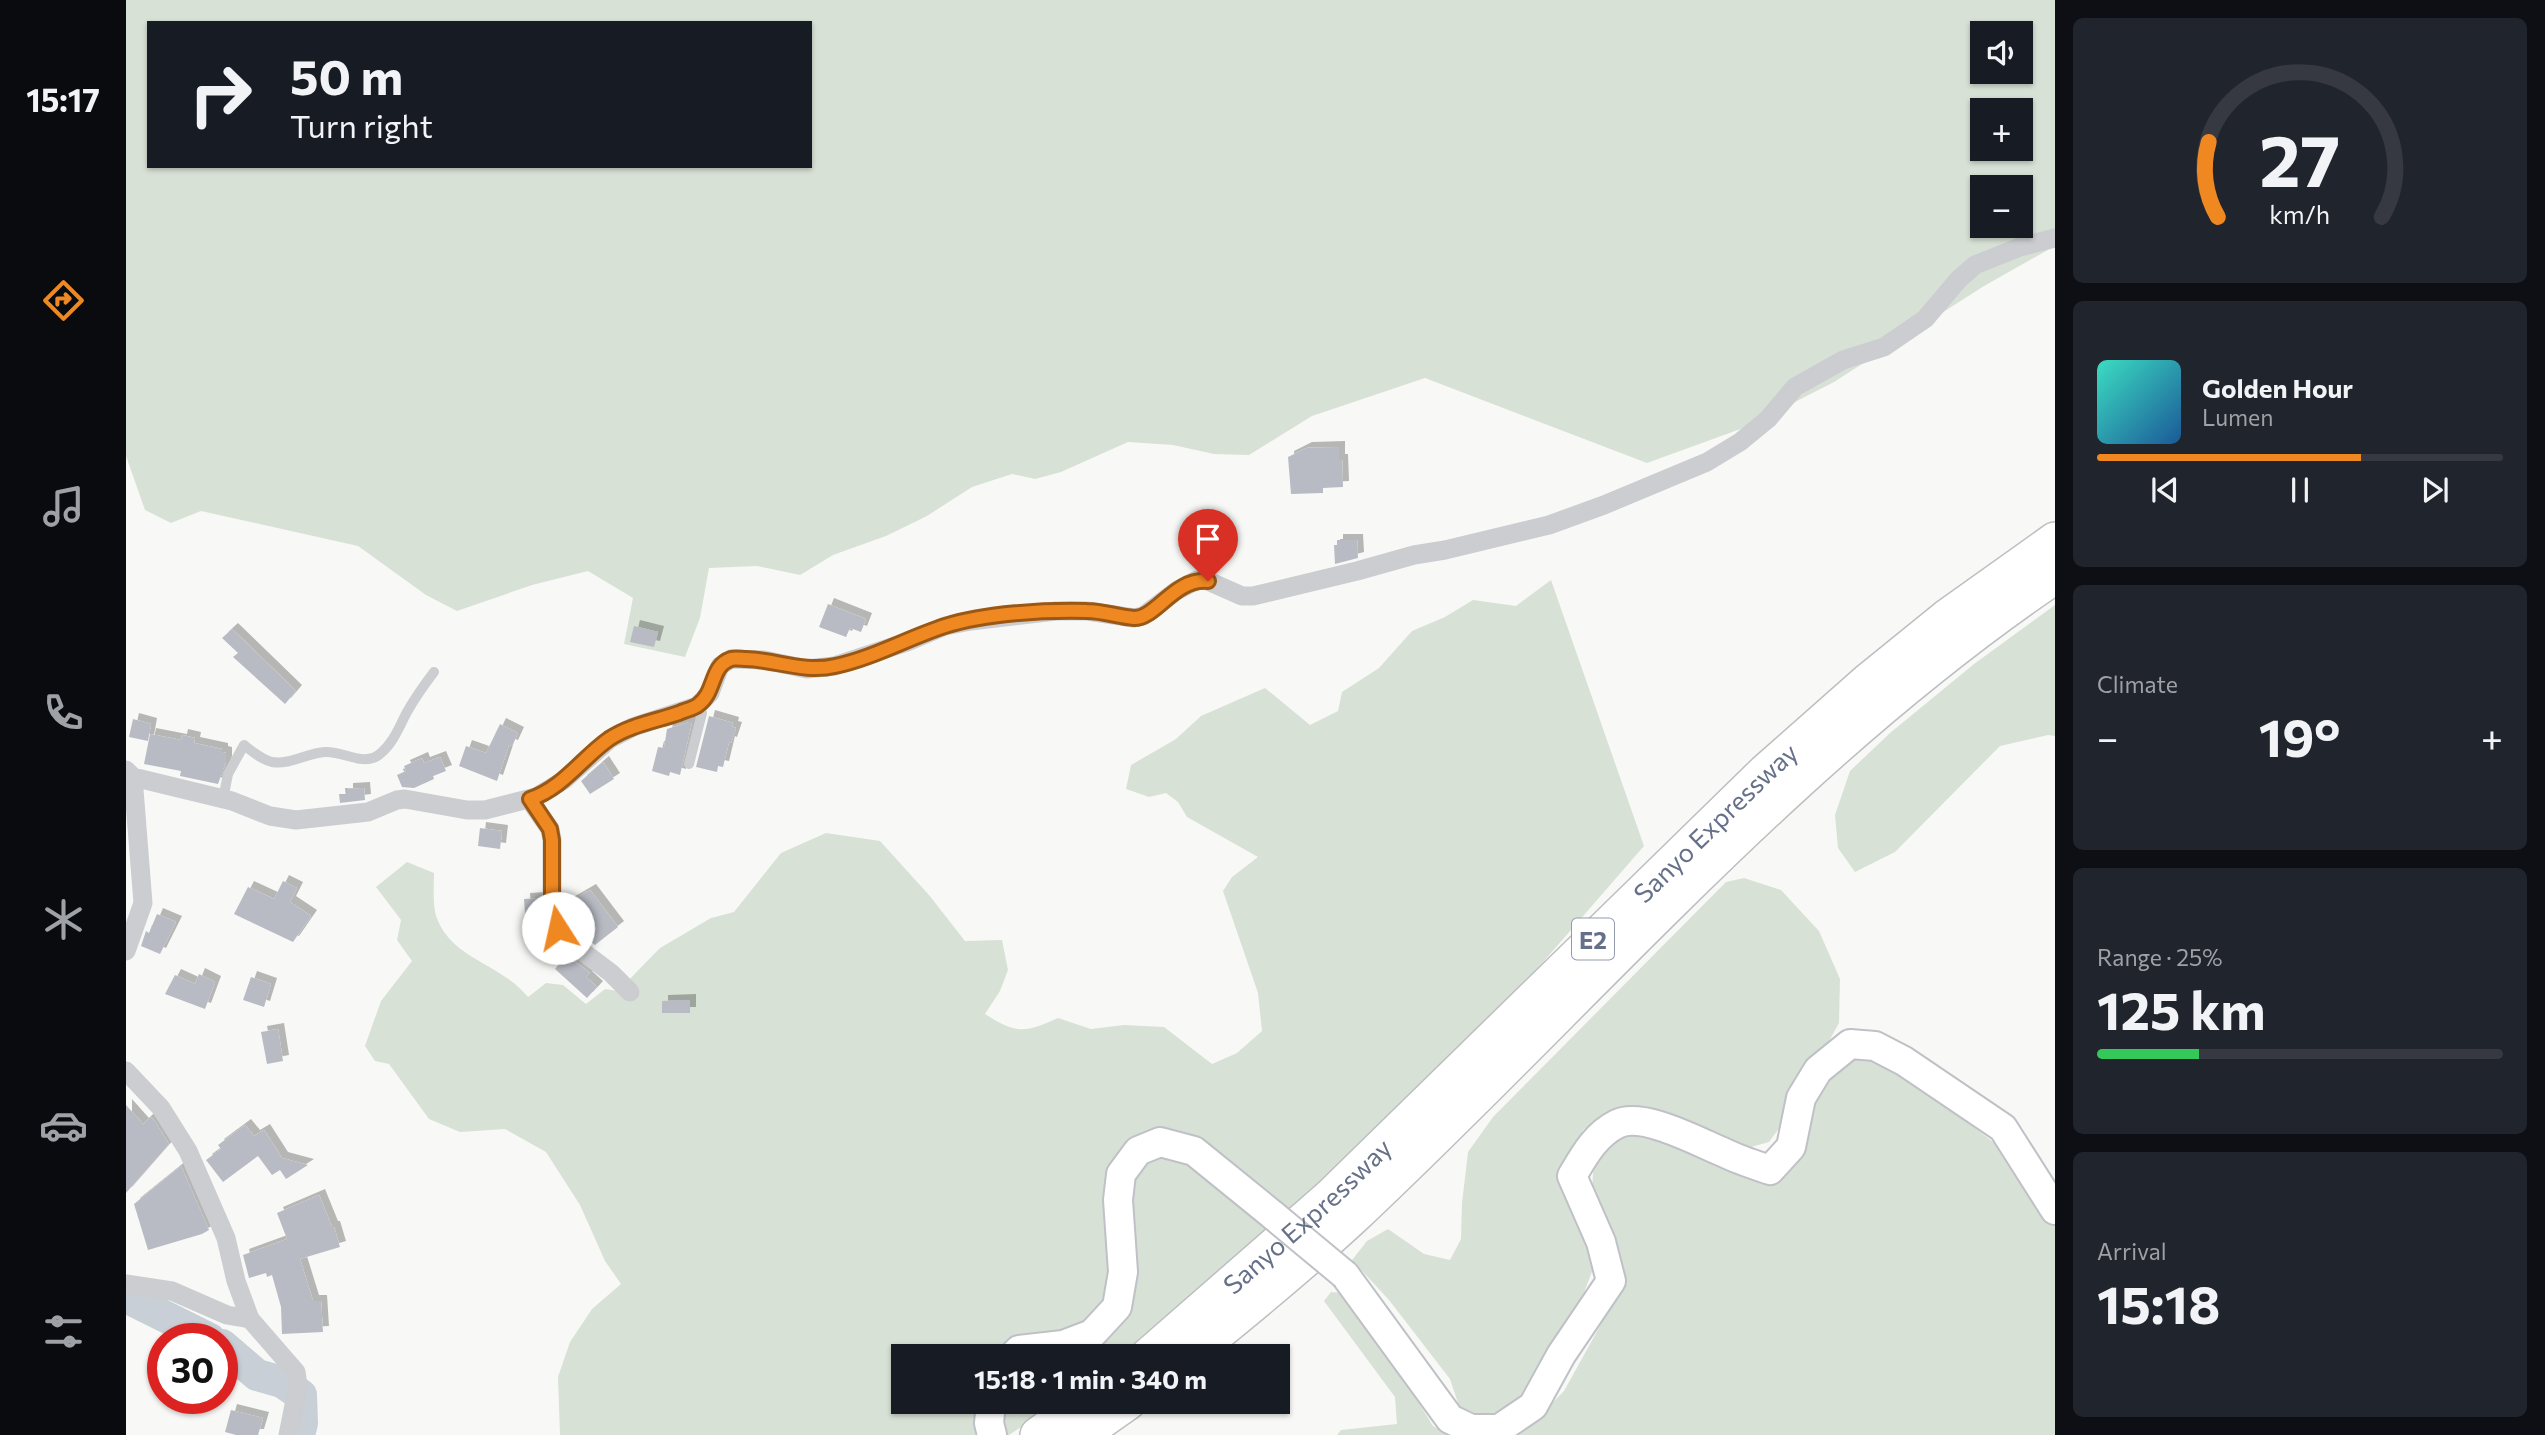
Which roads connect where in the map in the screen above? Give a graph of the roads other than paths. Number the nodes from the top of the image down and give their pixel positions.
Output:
1 (2055, 238) edge
2 (2055, 540) edge
3 (2055, 576) edge
4 (434, 672) dead end
5 (697, 706) junction
6 (689, 764) dead end
7 (130, 774) edge
8 (223, 799) junction
9 (530, 799) junction
10 (126, 951) edge
11 (630, 992) dead end
12 (126, 1071) edge
13 (2055, 1210) edge
14 (126, 1284) edge
15 (250, 1319) junction
16 (1066, 1344) edge
17 (1162, 1344) edge
18 (1204, 1344) edge
19 (990, 1414) edge
20 (1067, 1414) edge
21 (1111, 1414) edge
22 (288, 1435) edge
23 (992, 1435) edge
24 (1038, 1435) edge
25 (1081, 1435) edge

1 - 5 street
2 - 17 highway, Sanyo Expressway / E2
3 - 18 highway, Sanyo Expressway / E2
4 - 8 lane
5 - 6 lane
5 - 9 street
7 - 8 street
7 - 10 street
8 - 9 street
9 - 11 street
12 - 15 street
13 - 16 main road, bridge
14 - 15 street
15 - 22 street
19 - 23 main road
20 - 24 highway
21 - 25 highway

